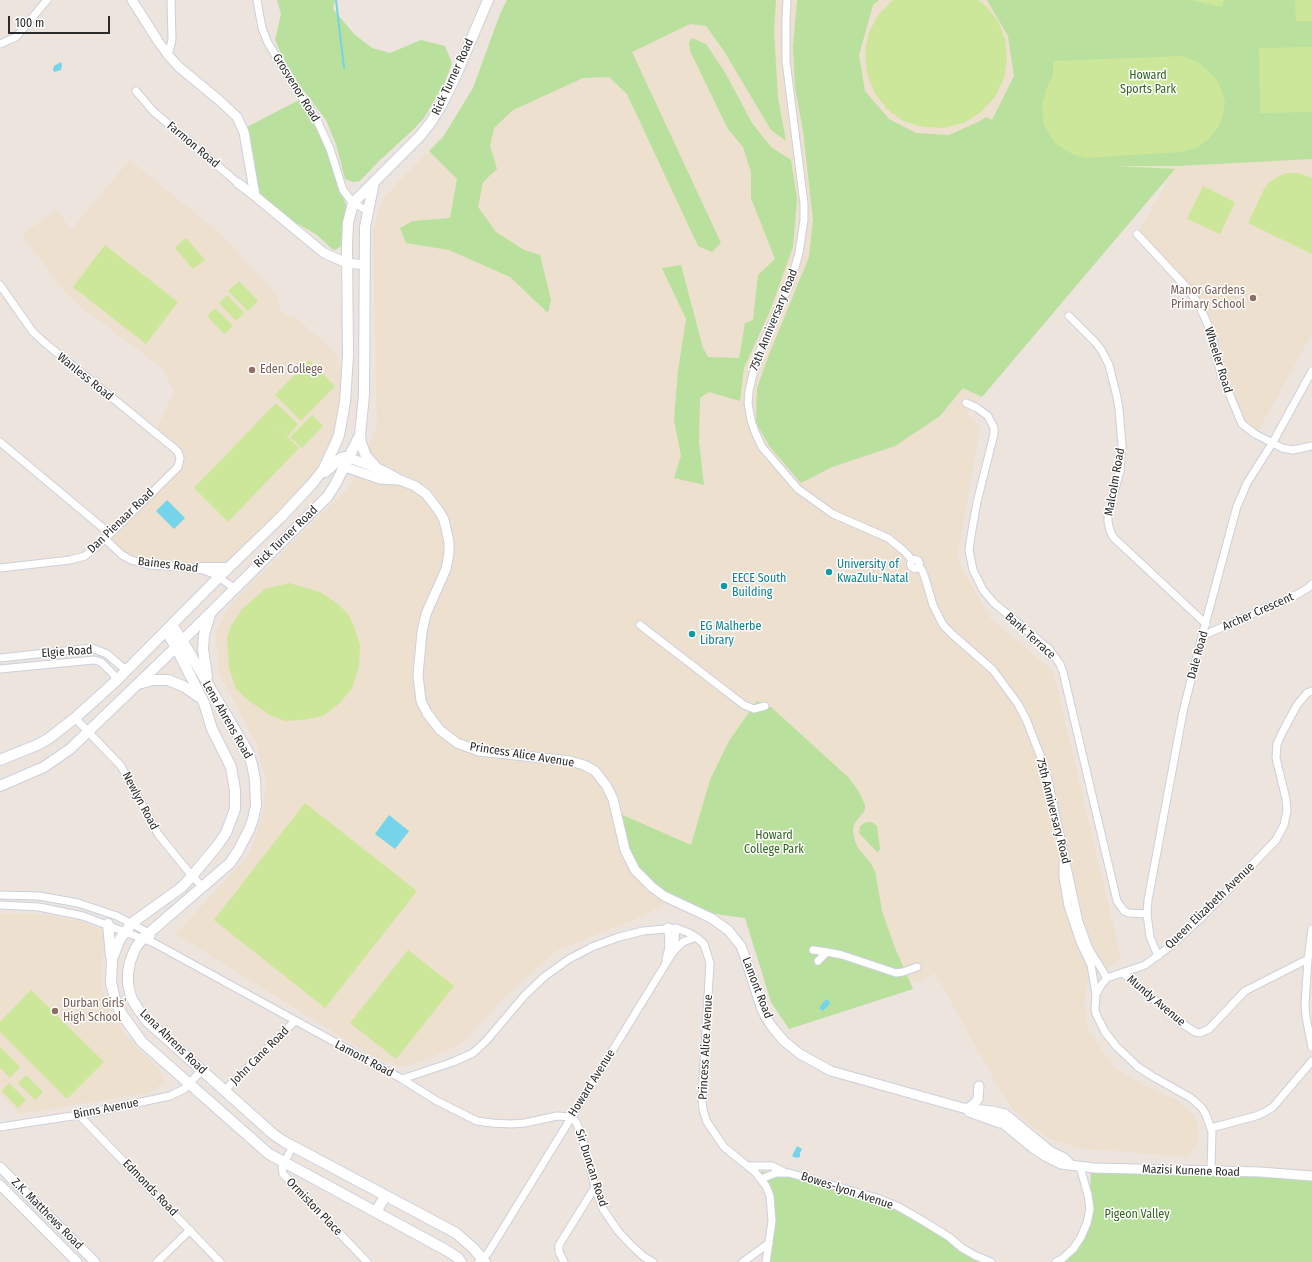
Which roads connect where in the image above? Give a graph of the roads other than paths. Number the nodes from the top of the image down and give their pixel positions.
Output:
1 (47, 0) edge
2 (132, 0) edge
3 (171, 0) edge
4 (257, 0) edge
5 (488, 0) edge
6 (787, 0) edge
7 (0, 44) edge
8 (168, 55) junction
9 (136, 91) dead end
10 (250, 174) junction
11 (374, 182) junction
12 (238, 183) junction
13 (255, 196) junction
14 (353, 203) junction
15 (368, 211) junction
16 (1137, 234) dead end
17 (347, 263) junction
18 (366, 265) junction
19 (0, 285) edge
20 (1069, 316) dead end
21 (1312, 371) edge
22 (966, 403) dead end
23 (360, 434) junction
24 (339, 435) junction
25 (0, 442) edge
26 (1273, 442) junction
27 (1312, 446) edge
28 (180, 458) joint
29 (345, 461) junction
30 (376, 467) junction
31 (400, 480) junction
32 (312, 484) junction
33 (107, 536) junction
34 (0, 568) edge
35 (198, 568) junction
36 (228, 568) junction
37 (219, 577) junction
38 (1312, 584) edge
39 (234, 588) junction
40 (212, 610) junction
41 (1206, 624) junction
42 (640, 625) dead end
43 (169, 628) junction
44 (1202, 636) junction
45 (179, 643) junction
46 (64, 651) junction
47 (0, 658) edge
48 (65, 663) junction
49 (0, 669) edge
50 (128, 670) junction
51 (117, 680) junction
52 (136, 684) junction
53 (210, 688) junction
54 (1312, 691) edge
55 (201, 698) junction
56 (765, 706) dead end
57 (226, 715) junction
58 (75, 718) junction
59 (211, 724) junction
60 (88, 731) junction
61 (0, 760) edge
62 (0, 786) edge
63 (1062, 848) junction
64 (192, 876) junction
65 (203, 887) junction
66 (0, 895) edge
67 (20, 895) junction
68 (0, 905) edge
69 (20, 905) junction
70 (691, 909) joint
71 (1147, 914) junction
72 (132, 923) junction
73 (108, 924) junction
74 (672, 928) junction
75 (1312, 929) edge
76 (125, 932) junction
77 (146, 936) junction
78 (696, 937) junction
79 (813, 950) dead end
80 (673, 952) junction
81 (827, 952) junction
82 (1158, 956) junction
83 (1308, 959) junction
84 (818, 961) dead end
85 (112, 964) junction
86 (663, 967) junction
87 (917, 967) dead end
88 (1123, 973) junction
89 (1107, 978) junction
90 (1096, 994) junction
91 (295, 1021) junction
92 (1312, 1047) edge
93 (1312, 1061) edge
94 (202, 1070) junction
95 (402, 1079) junction
96 (188, 1084) junction
97 (979, 1086) dead end
98 (224, 1091) junction
99 (966, 1108) junction
100 (992, 1111) junction
101 (1005, 1114) joint
102 (79, 1115) junction
103 (571, 1117) junction
104 (1005, 1125) junction
105 (0, 1127) edge
106 (1211, 1128) junction
107 (293, 1146) junction
108 (284, 1162) junction
109 (1070, 1164) junction
110 (748, 1166) junction
111 (0, 1167) edge
112 (1080, 1167) junction
113 (1211, 1171) junction
114 (786, 1173) junction
115 (1312, 1176) edge
116 (761, 1179) junction
117 (0, 1185) edge
118 (18, 1185) junction
119 (595, 1187) junction
120 (9, 1194) junction
121 (385, 1196) junction
122 (376, 1212) junction
123 (190, 1230) junction
124 (769, 1243) junction
125 (644, 1257) junction
126 (482, 1261) edge
127 (765, 1261) edge
128 (77, 1262) edge
129 (95, 1262) edge
130 (157, 1262) edge
131 (220, 1262) edge
132 (367, 1262) edge
133 (461, 1262) edge
134 (564, 1262) edge
135 (638, 1262) edge
136 (653, 1262) edge
137 (743, 1262) edge
138 (991, 1262) edge
139 (1056, 1262) edge

1 - 7 street
2 - 8 street
3 - 8 street
4 - 14 street, Grosvenor Road
5 - 11 main road, Rick Turner Road
6 - 63 street, 75th Anniversary Road
8 - 10 street
9 - 12 street, Farmon Road
10 - 12 street
10 - 13 street
11 - 14 main road, Rick Turner Road
11 - 15 main road, Rick Turner Road
12 - 13 street, Farmon Road
13 - 17 street, Farmon Road
14 - 15 street, Grosvenor Road
14 - 17 main road, Rick Turner Road
15 - 18 main road, Rick Turner Road
16 - 26 street, Wheeler Road
17 - 18 street, Farmon Road
17 - 24 main road, Rick Turner Road
18 - 23 main road, Rick Turner Road
19 - 28 street, Wanless Road
20 - 41 street, Malcolm Road
21 - 26 street, Dale Road
22 - 71 street, Bank Terrace
23 - 29 main road, Rick Turner Road
23 - 30 main road
24 - 29 main road
24 - 32 main road, Rick Turner Road
25 - 33 street, Baines Road
26 - 27 street, Wheeler Road
26 - 41 street, Dale Road
28 - 33 street, Dan Pienaar Road
29 - 30 street, Princess Alice Avenue
29 - 31 street, Princess Alice Avenue
29 - 32 main road
29 - 39 main road, Rick Turner Road
30 - 31 street, Princess Alice Avenue
31 - 70 street, Princess Alice Avenue
32 - 36 main road, Rick Turner Road
33 - 34 street, Dan Pienaar Road
33 - 35 street, Baines Road
35 - 36 main road
35 - 37 street, Baines Road
36 - 37 main road, Rick Turner Road
37 - 39 street, Baines Road
37 - 43 main road, Rick Turner Road
38 - 44 street, Archer Crescent
39 - 40 main road, Rick Turner Road
40 - 45 main road, Rick Turner Road
40 - 53 main road
41 - 44 street, Dale Road
42 - 56 street
43 - 45 main road, Lena Ahrens Road
43 - 50 main road, Rick Turner Road
44 - 71 street, Dale Road
45 - 52 main road, Rick Turner Road
45 - 53 main road, Lena Ahrens Road
45 - 55 main road, Lena Ahrens Road
46 - 47 street, Elgie Road
46 - 48 street
46 - 50 street, Elgie Road
48 - 49 street, Elgie Road
48 - 51 street, Elgie Road
50 - 51 main road, Rick Turner Road
51 - 58 main road, Rick Turner Road
52 - 55 main road
52 - 60 main road, Rick Turner Road
53 - 57 main road, Lena Ahrens Road
54 - 82 street, Queen Elizabeth Avenue
55 - 59 main road, Lena Ahrens Road
57 - 59 main road
57 - 65 main road, Lena Ahrens Road
58 - 60 street, Newlyn Road
58 - 61 main road, Rick Turner Road
59 - 64 main road, Lena Ahrens Road
60 - 62 main road, Rick Turner Road
60 - 64 street, Newlyn Road
63 - 89 street, 75th Anniversary Road
63 - 90 street
64 - 65 street, Newlyn Road
64 - 72 main road, Lena Ahrens Road
65 - 77 main road, Lena Ahrens Road
66 - 67 street
67 - 69 street
67 - 72 street
68 - 69 street
69 - 73 street
70 - 99 street, Lamont Road
71 - 82 street, Dale Road
72 - 76 main road, Lena Ahrens Road
72 - 77 street
73 - 76 street
73 - 85 main road
74 - 78 street
74 - 80 street, Howard Avenue
74 - 86 street, Howard Avenue
74 - 95 street, Lamont Road
75 - 83 street
76 - 77 street
76 - 85 main road, Lena Ahrens Road
77 - 91 street, Lamont Road
77 - 94 main road, Lena Ahrens Road
78 - 80 street, Howard Avenue
78 - 110 street, Princess Alice Avenue
79 - 81 street
80 - 86 street, Howard Avenue
81 - 84 street
81 - 87 street
82 - 88 street, Queen Elizabeth Avenue
83 - 88 street, Mundy Avenue
83 - 92 street
85 - 96 main road, Lena Ahrens Road
86 - 103 street, Howard Avenue
88 - 89 street, Queen Elizabeth Avenue
89 - 90 street
90 - 106 street
91 - 95 street, Lamont Road
91 - 98 street, John Cane Road
93 - 106 street
94 - 96 street, Binns Avenue
94 - 98 main road, Lena Ahrens Road
95 - 103 street, Sir Duncan Road
96 - 102 street, Binns Avenue
96 - 108 main road, Lena Ahrens Road
97 - 99 street
98 - 107 main road, Lena Ahrens Road
99 - 100 street, Lamont Road
99 - 104 street, Lamont Road
100 - 101 street, Lamont Road
100 - 104 street
101 - 109 street, Mazisi Kunene Road
102 - 105 street, Binns Avenue
102 - 123 street, Edmonds Road
103 - 119 street, Sir Duncan Road
103 - 126 street, Howard Avenue
104 - 109 street, Mazisi Kunene Road
106 - 113 street
107 - 108 street, Ormiston Place
107 - 121 main road, Lena Ahrens Road
108 - 122 main road, Lena Ahrens Road
108 - 132 street, Ormiston Place
109 - 112 street, Mazisi Kunene Road
110 - 114 street
110 - 116 street, Princess Alice Avenue
111 - 118 street, Z.K. Matthews Road
112 - 113 street, Mazisi Kunene Road
112 - 139 street
113 - 115 street, Mazisi Kunene Road
114 - 116 street, Bowes-lyon Avenue
114 - 138 street, Bowes-lyon Avenue
116 - 124 street, Princess Alice Avenue
117 - 120 street, Z.K. Matthews Road
118 - 120 street
118 - 129 street, Z.K. Matthews Road
119 - 125 street, Sir Duncan Road
119 - 134 street
120 - 128 street, Z.K. Matthews Road
121 - 122 main road
121 - 126 main road, Lena Ahrens Road
122 - 133 main road, Lena Ahrens Road
123 - 130 street
123 - 131 street, Edmonds Road
124 - 127 street, Princess Alice Avenue
124 - 137 street
125 - 135 street
125 - 136 street, Sir Duncan Road

